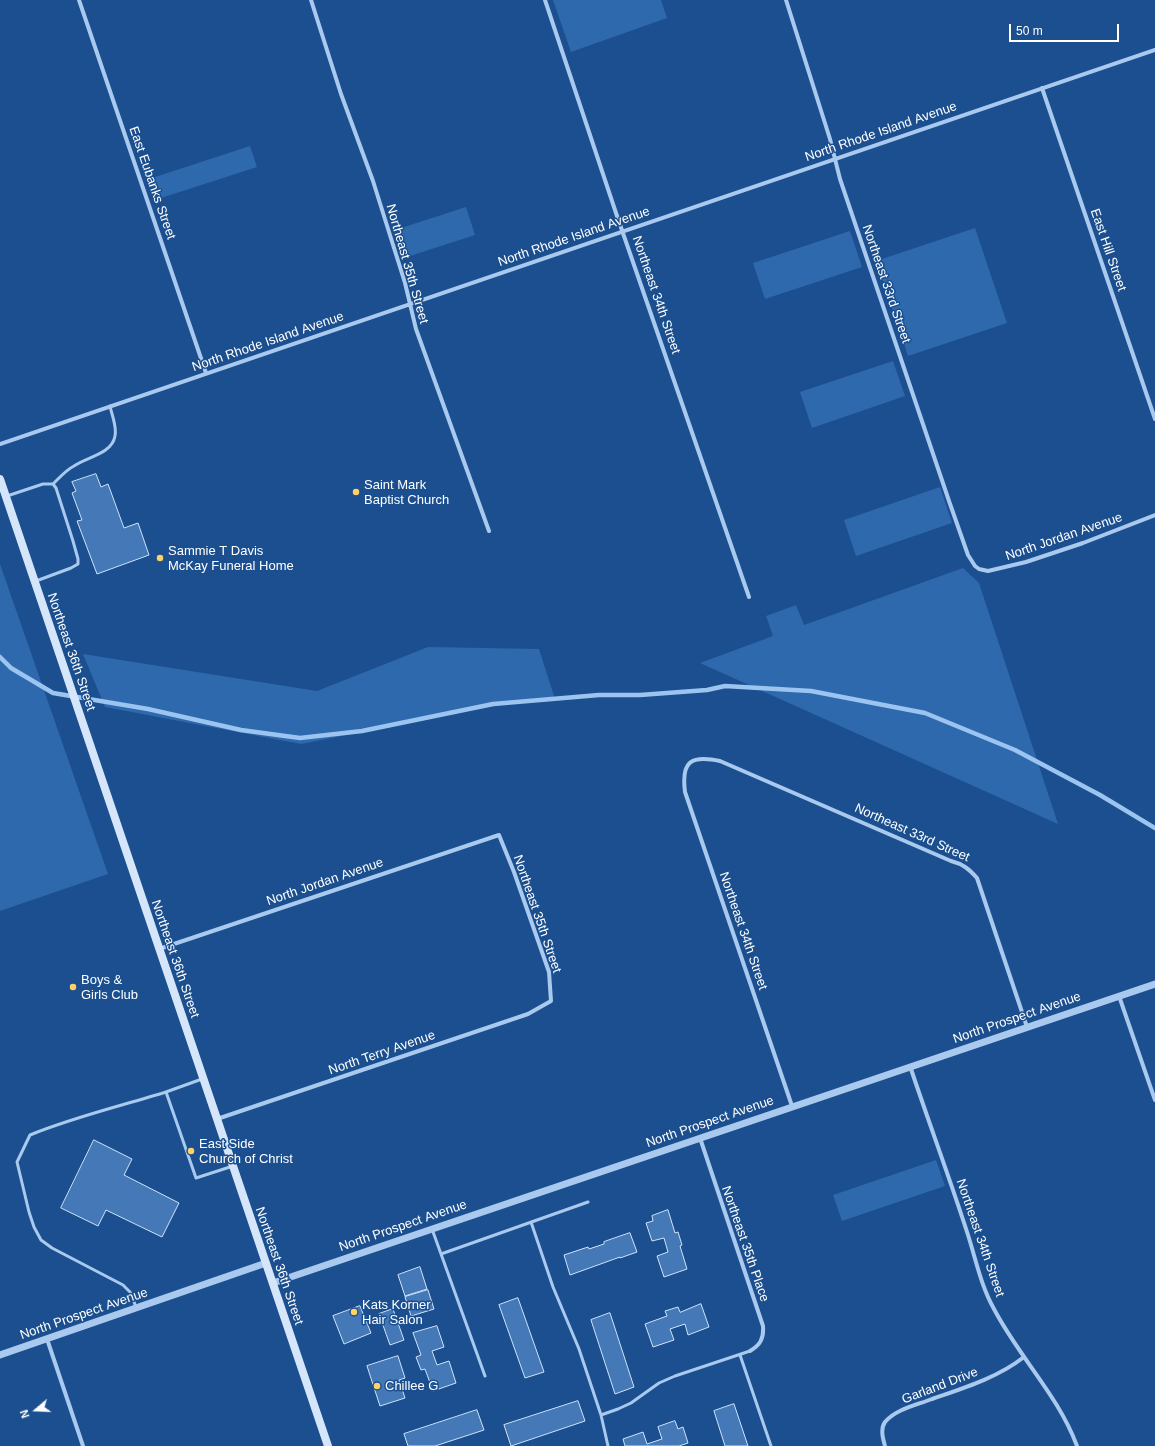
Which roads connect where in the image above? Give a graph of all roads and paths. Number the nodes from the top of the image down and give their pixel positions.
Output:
1 (79, 0) edge
2 (311, 0) edge
3 (545, 0) edge
4 (786, 0) edge
5 (1155, 50) edge
6 (1042, 88) junction
7 (835, 159) junction
8 (623, 231) junction
9 (410, 304) junction
10 (206, 373) junction
11 (110, 406) junction
12 (1155, 419) edge
13 (0, 444) edge
14 (0, 480) edge
15 (53, 484) junction
16 (6, 497) junction
17 (1155, 515) edge
18 (489, 531) dead end
19 (979, 569) joint
20 (34, 581) junction
21 (749, 597) dead end
22 (690, 762) joint
23 (499, 835) joint
24 (158, 949) junction
25 (1155, 984) edge
26 (1119, 996) junction
27 (551, 1001) joint
28 (1026, 1027) junction
29 (910, 1066) junction
30 (202, 1079) junction
31 (166, 1092) junction
32 (1155, 1100) edge
33 (792, 1106) junction
34 (216, 1119) junction
35 (700, 1138) junction
36 (233, 1166) junction
37 (588, 1202) dead end
38 (531, 1222) junction
39 (432, 1229) junction
40 (441, 1254) junction
41 (266, 1263) junction
42 (273, 1283) junction
43 (136, 1308) junction
44 (47, 1339) junction
45 (750, 1351) joint
46 (0, 1355) edge
47 (740, 1355) junction
48 (1024, 1357) junction
49 (484, 1376) dead end
50 (601, 1415) junction
51 (83, 1446) edge
52 (328, 1446) edge
53 (608, 1446) edge
54 (771, 1446) edge
55 (885, 1446) edge
56 (1077, 1446) edge

1 - 10 street, East Eubanks Street
2 - 9 street, Northeast 35th Street
3 - 8 street, Northeast 34th Street
4 - 7 street, Northeast 33rd Street
5 - 6 street, North Rhode Island Avenue
6 - 7 street, North Rhode Island Avenue
6 - 12 street, East Hill Street
7 - 8 street, North Rhode Island Avenue
7 - 19 street, Northeast 33rd Street
8 - 9 street, North Rhode Island Avenue
8 - 21 street, Northeast 34th Street
9 - 10 street, North Rhode Island Avenue
9 - 18 street, Northeast 35th Street
10 - 11 street, North Rhode Island Avenue
11 - 13 street, North Rhode Island Avenue
11 - 15 lane
14 - 16 main road, Northeast 36th Street
15 - 16 lane
15 - 20 lane
16 - 20 main road, Northeast 36th Street
17 - 19 street, North Jordan Avenue
20 - 24 main road, Northeast 36th Street
22 - 28 street, Northeast 33rd Street
22 - 33 street, Northeast 34th Street
23 - 24 street, North Jordan Avenue
23 - 27 street, Northeast 35th Street
24 - 30 main road, Northeast 36th Street
25 - 26 street, North Prospect Avenue
26 - 28 street, North Prospect Avenue
26 - 32 street
27 - 34 street, North Terry Avenue
28 - 29 street, North Prospect Avenue
29 - 33 street, North Prospect Avenue
29 - 48 street, Northeast 34th Street
30 - 31 lane
30 - 34 main road, Northeast 36th Street
31 - 36 lane
31 - 43 lane
33 - 35 street, North Prospect Avenue
34 - 36 main road, Northeast 36th Street
35 - 39 street, North Prospect Avenue
35 - 45 street, Northeast 35th Place
36 - 41 main road, Northeast 36th Street
37 - 38 lane
38 - 40 lane
38 - 50 lane
39 - 40 lane
39 - 42 street, North Prospect Avenue
40 - 49 lane
41 - 42 main road, Northeast 36th Street
41 - 43 street, North Prospect Avenue
42 - 52 main road, Northeast 36th Street
43 - 44 street, North Prospect Avenue
44 - 46 street, North Prospect Avenue
44 - 51 street
45 - 47 lane
47 - 50 lane
47 - 54 lane
48 - 55 street, Garland Drive
48 - 56 street, Northeast 34th Street
50 - 53 lane

